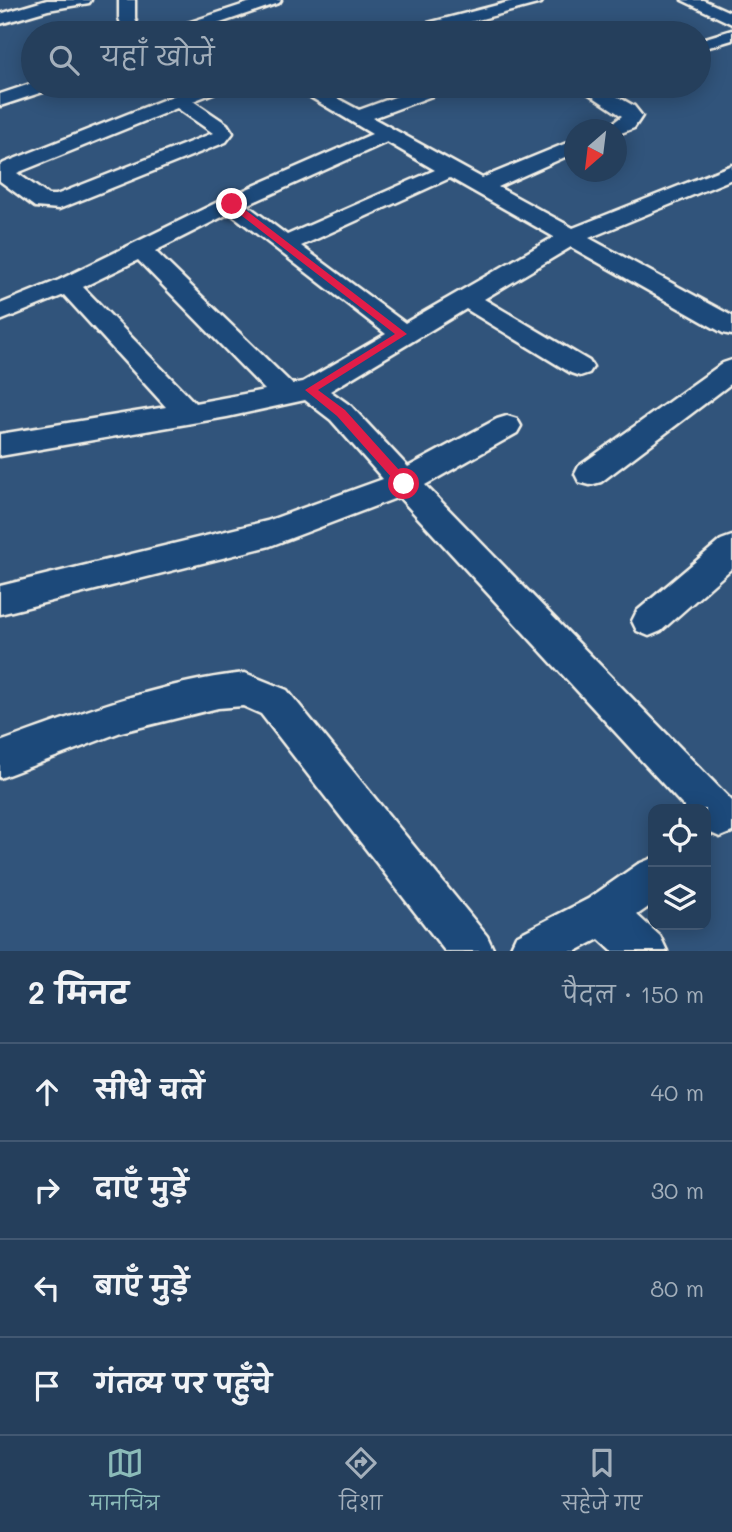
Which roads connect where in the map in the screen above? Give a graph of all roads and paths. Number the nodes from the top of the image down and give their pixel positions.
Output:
1 (83, 0) edge
2 (127, 0) edge
3 (272, 0) edge
4 (292, 0) edge
5 (535, 0) edge
6 (690, 0) edge
7 (473, 16) junction
8 (0, 19) edge
9 (732, 19) edge
10 (128, 21) edge
11 (223, 21) edge
12 (230, 21) edge
13 (455, 21) edge
14 (482, 21) edge
15 (732, 35) edge
16 (711, 41) edge
17 (21, 85) edge
18 (0, 92) edge
19 (21, 93) edge
20 (183, 98) edge
21 (323, 98) edge
22 (409, 98) edge
23 (606, 98) edge
24 (0, 100) edge
25 (178, 100) junction
26 (359, 117) junction
27 (627, 123) edge
28 (389, 134) junction
29 (564, 151) edge
30 (454, 169) junction
31 (732, 171) edge
32 (483, 186) junction
33 (232, 204) junction
34 (571, 237) junction
35 (286, 244) junction
36 (139, 250) junction
37 (68, 285) junction
38 (465, 298) junction
39 (0, 313) edge
40 (732, 327) edge
41 (402, 334) junction
42 (580, 367) dead end
43 (732, 369) edge
44 (298, 393) junction
45 (187, 412) junction
46 (507, 426) dead end
47 (0, 445) edge
48 (590, 474) dead end
49 (404, 484) junction
50 (732, 549) edge
51 (0, 600) edge
52 (649, 621) dead end
53 (0, 760) edge
54 (719, 816) edge
55 (648, 882) edge
56 (603, 914) junction
57 (472, 951) edge
58 (531, 951) edge
59 (645, 951) edge

1 - 8 street
2 - 10 street
3 - 11 street
4 - 12 street
5 - 7 street
6 - 9 street
7 - 13 street
7 - 14 street
15 - 16 street
17 - 18 street
19 - 24 street
20 - 25 street
21 - 26 street
22 - 26 street
23 - 27 street
25 - 25 street
26 - 28 street
28 - 30 street
28 - 33 street
29 - 32 street
30 - 32 street
30 - 35 street
31 - 34 street
32 - 34 street
33 - 35 street
33 - 36 street
34 - 38 street
34 - 40 street
35 - 41 street
36 - 37 street
36 - 44 street
37 - 39 street
37 - 45 street
38 - 41 street
38 - 42 street
41 - 44 street
43 - 48 street
44 - 45 street
44 - 49 street
45 - 47 street
46 - 49 street
49 - 51 street
49 - 54 street
50 - 52 street
53 - 57 street
55 - 56 street
56 - 58 street
56 - 59 street

